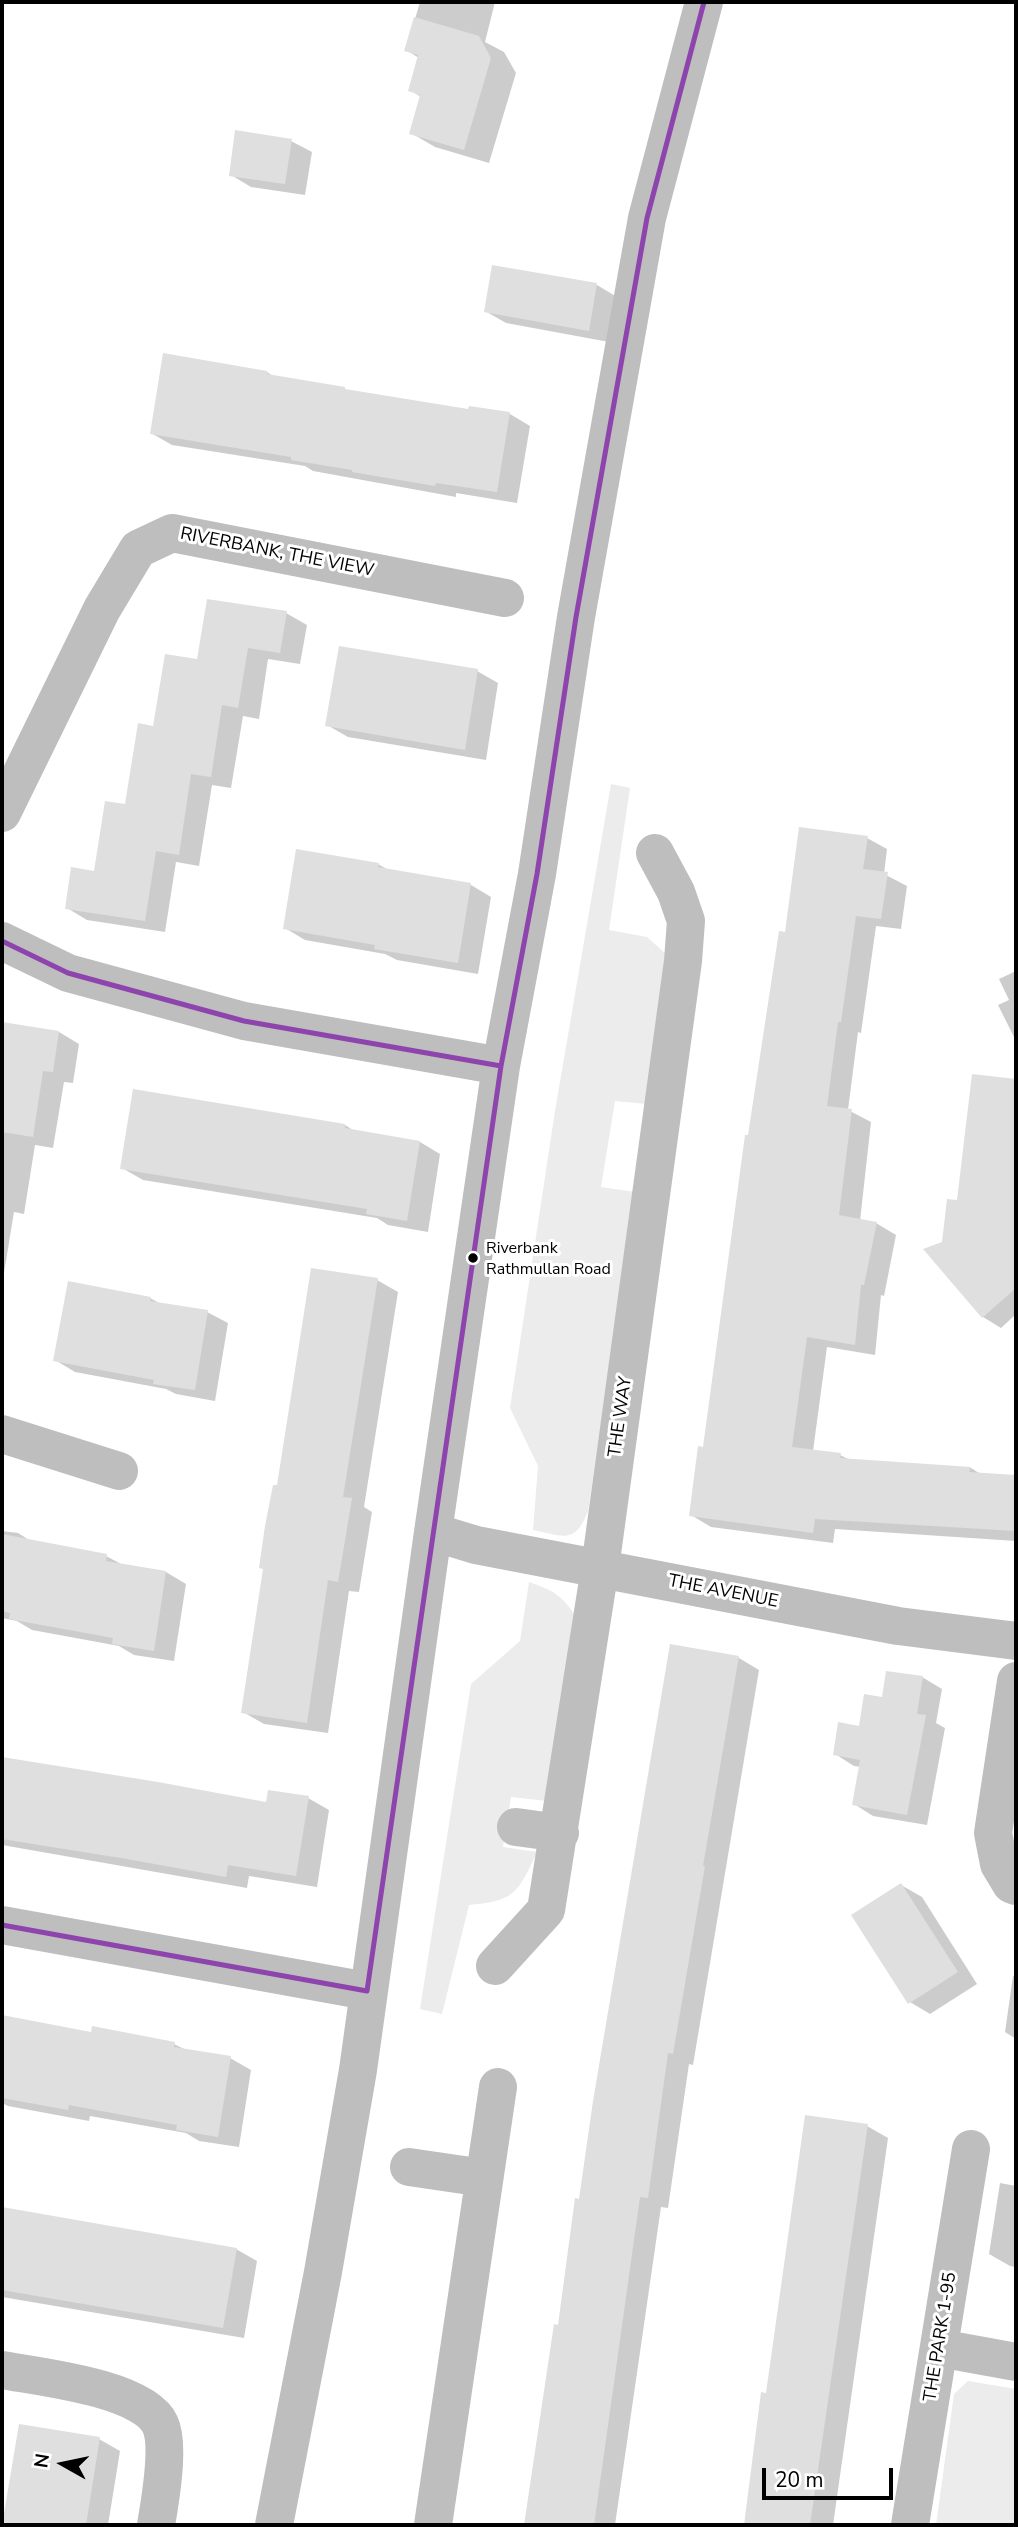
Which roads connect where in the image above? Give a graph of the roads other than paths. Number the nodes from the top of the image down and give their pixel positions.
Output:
1 (705, 2) edge
2 (505, 597) dead end
3 (2, 813) edge
4 (655, 853) dead end
5 (2, 941) edge
6 (501, 1066) junction
7 (2, 1434) edge
8 (119, 1471) dead end
9 (433, 1532) junction
10 (600, 1567) junction
11 (1016, 1642) edge
12 (1016, 1681) edge
13 (516, 1827) dead end
14 (560, 1833) junction
15 (1016, 1886) edge
16 (2, 1925) edge
17 (495, 1966) dead end
18 (367, 1991) junction
19 (498, 2087) dead end
20 (971, 2149) dead end
21 (409, 2167) dead end
22 (484, 2178) junction
23 (939, 2348) junction
24 (1016, 2362) edge
25 (2, 2370) edge
26 (156, 2525) edge
27 (274, 2525) edge
28 (433, 2525) edge
29 (910, 2525) edge

1 - 6 street
2 - 3 street, RIVERBANK, THE VIEW
4 - 10 street, THE WAY
5 - 6 street
6 - 9 street
7 - 8 street
9 - 10 street, THE AVENUE
9 - 18 street
10 - 11 street, THE AVENUE
10 - 14 street, THE WAY
12 - 15 street
13 - 14 street
14 - 17 street, THE WAY
16 - 18 street
18 - 27 street
19 - 22 street
20 - 23 street, THE PARK 1-95
21 - 22 street
22 - 28 street
23 - 24 street
23 - 29 street, THE PARK 1-95
25 - 26 street

